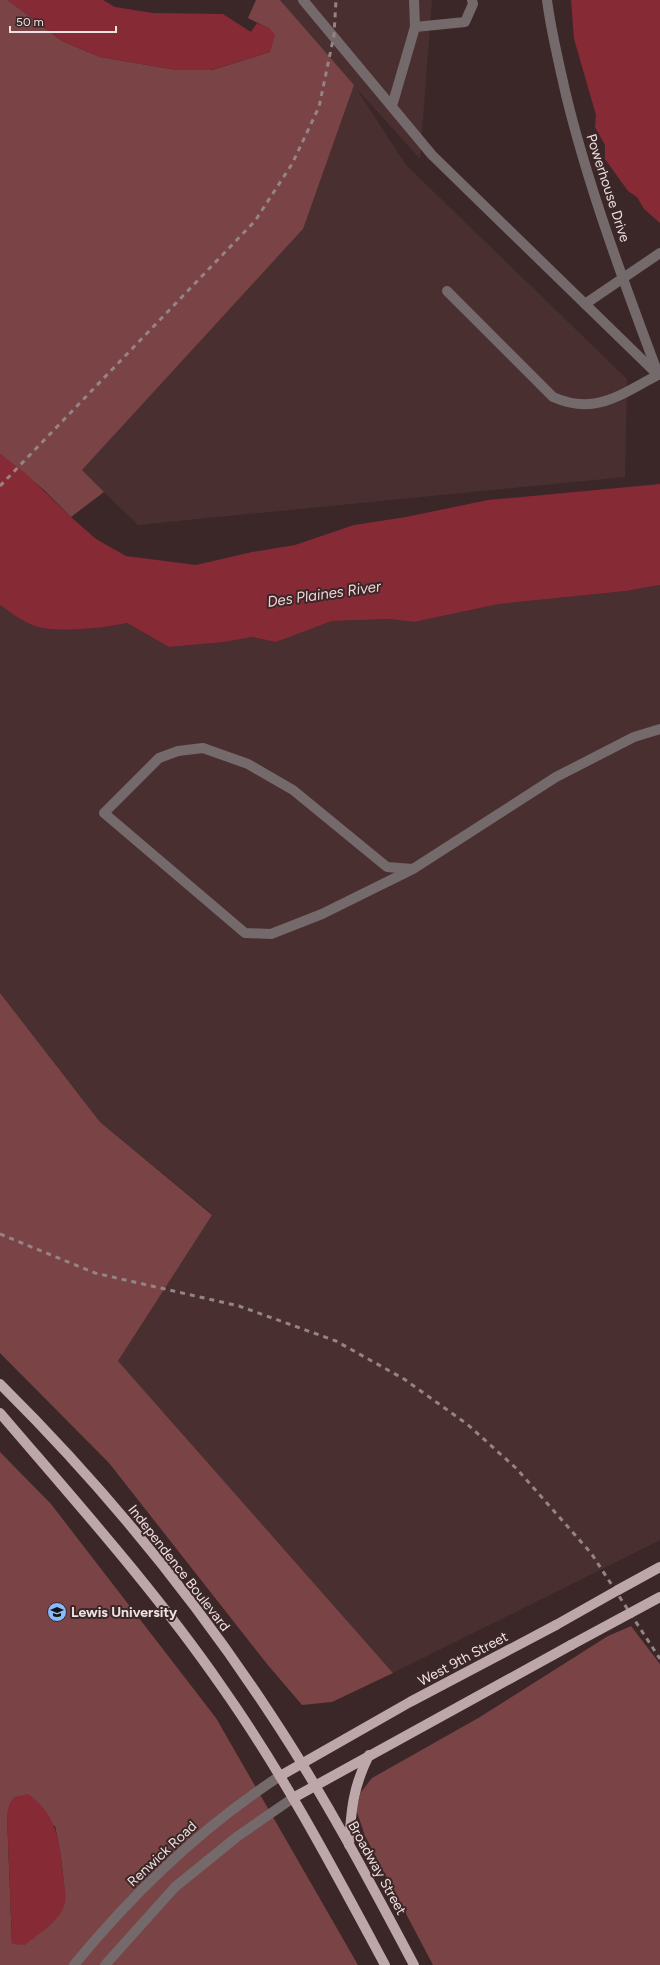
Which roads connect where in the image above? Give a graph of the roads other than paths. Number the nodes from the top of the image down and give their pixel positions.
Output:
1 (303, 0) edge
2 (414, 0) edge
3 (472, 0) edge
4 (547, 0) edge
5 (415, 27) junction
6 (392, 106) junction
7 (660, 252) edge
8 (622, 278) junction
9 (447, 291) dead end
10 (585, 304) junction
11 (659, 377) edge
12 (660, 729) edge
13 (413, 869) junction
14 (0, 1384) edge
15 (0, 1413) edge
16 (660, 1567) edge
17 (660, 1597) edge
18 (369, 1755) junction
19 (301, 1764) junction
20 (280, 1776) junction
21 (314, 1786) junction
22 (293, 1798) junction
23 (349, 1846) junction
24 (74, 1965) edge
25 (105, 1965) edge
26 (385, 1965) edge
27 (414, 1965) edge

1 - 6 street
2 - 5 street
3 - 5 street
4 - 8 street, Powerhouse Drive
5 - 6 street
6 - 10 street
7 - 8 street
8 - 10 street
8 - 11 street, Powerhouse Drive
9 - 11 street
10 - 11 street
12 - 13 street
13 - 13 street
14 - 19 main road, Independence Boulevard
15 - 20 main road
16 - 19 main road, West 9th Street, bridge
17 - 18 main road, bridge
18 - 21 main road
18 - 23 main road
19 - 20 main road, West 9th Street
19 - 21 main road, Independence Boulevard
20 - 22 main road
20 - 24 street, Renwick Road
21 - 22 main road
21 - 23 main road, Broadway Street
22 - 25 street
22 - 26 main road
23 - 27 main road, Broadway Street

